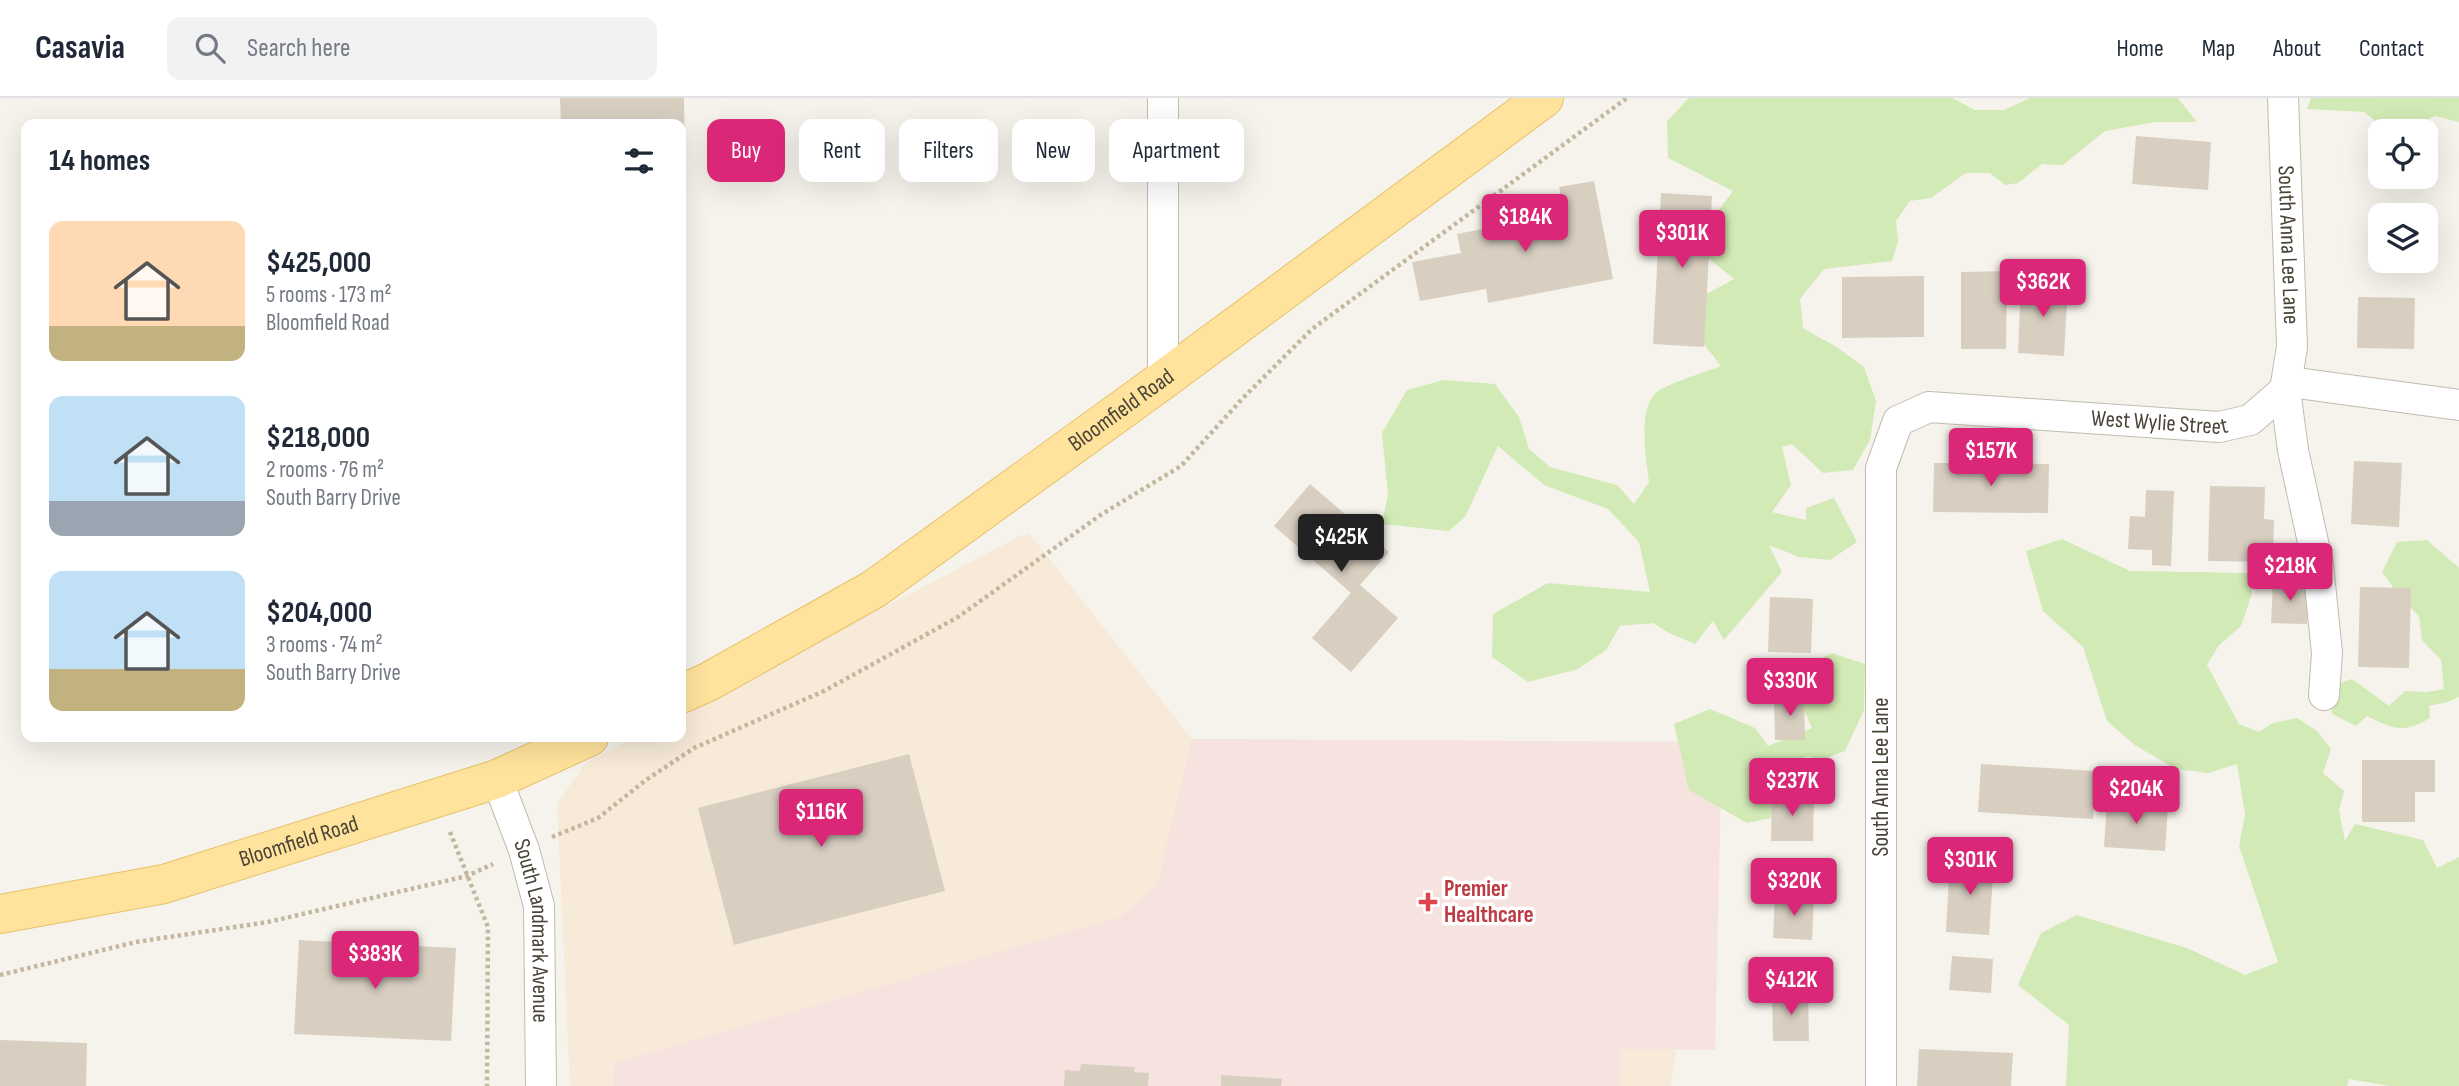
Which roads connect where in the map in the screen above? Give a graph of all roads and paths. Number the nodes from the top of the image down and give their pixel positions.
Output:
1 (1163, 98) edge
2 (1544, 98) edge
3 (1627, 98) edge
4 (2283, 98) edge
5 (1163, 380) junction
6 (2285, 390) junction
7 (2459, 405) edge
8 (1881, 468) joint
9 (686, 692) edge
10 (2323, 695) dead end
11 (578, 742) edge
12 (497, 779) junction
13 (437, 798) junction
14 (577, 825) dead end
15 (467, 876) junction
16 (0, 914) edge
17 (0, 975) edge
18 (487, 1086) edge
19 (541, 1086) edge
20 (1881, 1086) edge

1 - 5 street
2 - 5 main road, Bloomfield Road
3 - 14 path
4 - 6 street, South Anna Lee Lane
5 - 9 main road, Bloomfield Road
6 - 7 street
6 - 8 street, West Wylie Street
6 - 10 street, South Anna Lee Lane
8 - 20 street, South Anna Lee Lane
11 - 12 main road, Bloomfield Road
12 - 13 main road, Bloomfield Road
12 - 19 street, South Landmark Avenue
13 - 15 path
13 - 16 main road, Bloomfield Road
15 - 17 path
15 - 18 path

